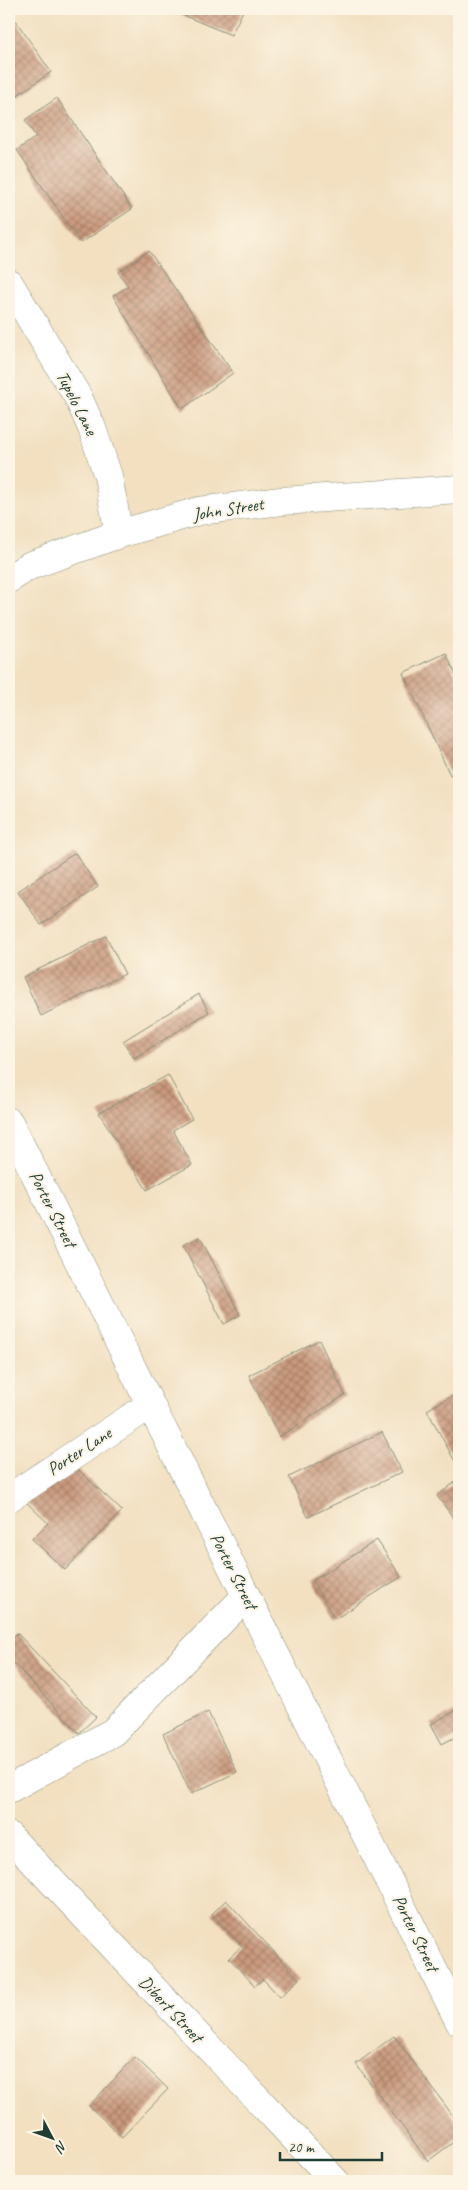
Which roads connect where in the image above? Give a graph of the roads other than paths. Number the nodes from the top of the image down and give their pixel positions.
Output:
1 (9, 283) edge
2 (459, 489) edge
3 (119, 534) junction
4 (9, 579) edge
5 (9, 1122) edge
6 (150, 1405) junction
7 (9, 1498) edge
8 (246, 1596) junction
9 (9, 1789) edge
10 (9, 1836) edge
11 (459, 2021) edge
12 (335, 2181) edge

1 - 3 street, Tupelo Lane
2 - 3 street, John Street
3 - 4 street, John Street
5 - 6 street, Porter Street
6 - 7 street, Porter Lane
6 - 8 street, Porter Street
8 - 9 street
8 - 11 street, Porter Street
10 - 12 street, Dibert Street

